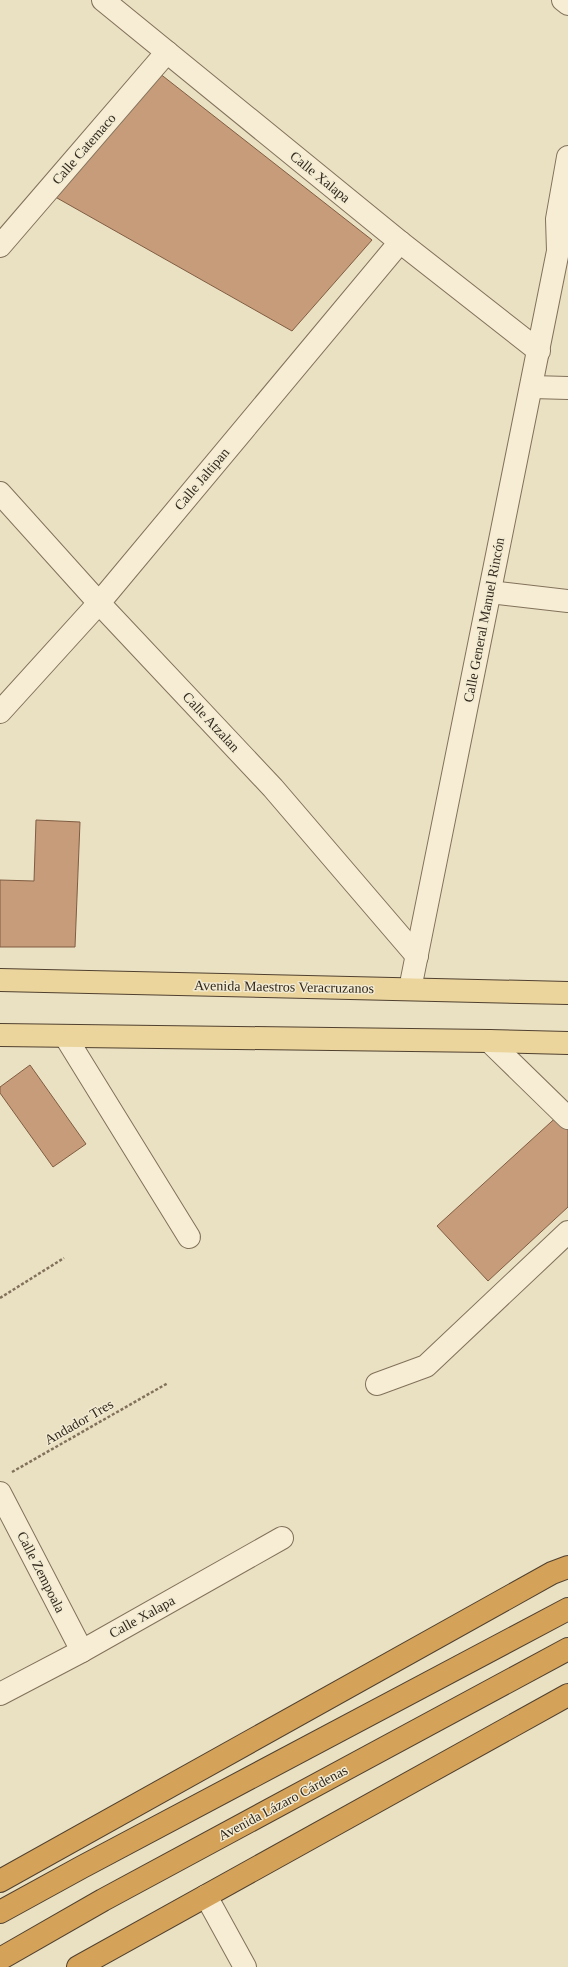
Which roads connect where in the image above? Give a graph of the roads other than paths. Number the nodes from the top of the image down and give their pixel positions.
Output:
1 (103, 0) edge
2 (563, 0) edge
3 (568, 4) edge
4 (167, 52) junction
5 (568, 157) edge
6 (400, 242) junction
7 (563, 244) edge
8 (0, 246) edge
9 (539, 351) junction
10 (532, 387) junction
11 (568, 388) edge
12 (0, 493) edge
13 (490, 592) junction
14 (568, 601) edge
15 (99, 603) junction
16 (0, 712) edge
17 (417, 956) junction
18 (0, 980) edge
19 (410, 989) junction
20 (568, 993) edge
21 (0, 1035) edge
22 (65, 1036) junction
23 (488, 1040) junction
24 (568, 1043) edge
25 (568, 1118) edge
26 (568, 1232) edge
27 (189, 1237) dead end
28 (377, 1384) dead end
29 (3, 1484) edge
30 (282, 1538) dead end
31 (568, 1567) edge
32 (568, 1609) edge
33 (568, 1650) edge
34 (82, 1651) junction
35 (0, 1694) edge
36 (568, 1695) edge
37 (0, 1881) edge
38 (206, 1896) junction
39 (0, 1912) edge
40 (0, 1959) edge
41 (78, 1967) edge
42 (245, 1967) edge

1 - 4 street, Calle Xalapa
2 - 3 street
4 - 6 street, Calle Xalapa
4 - 8 street, Calle Catemaco
5 - 7 street, Calle General Manuel Rincón
6 - 9 street, Calle Xalapa
6 - 15 street, Calle Jaltipan
7 - 9 street, Calle General Manuel Rincón
9 - 10 street, Calle General Manuel Rincón
10 - 11 street
10 - 13 street, Calle General Manuel Rincón
12 - 15 street, Calle Atzalan
13 - 14 street
13 - 17 street, Calle General Manuel Rincón
15 - 16 street, Calle Jaltipan
15 - 17 street, Calle Atzalan
17 - 19 street, Calle General Manuel Rincón
18 - 19 main road, Avenida Maestros Veracruzanos
19 - 20 main road, Avenida Maestros Veracruzanos
21 - 22 main road
22 - 23 main road
22 - 27 street
23 - 24 main road
23 - 25 street
26 - 28 street
29 - 34 street, Calle Zempoala
30 - 34 street, Calle Xalapa
31 - 37 highway
32 - 39 highway
33 - 40 highway, Avenida Lázaro Cárdenas
34 - 35 street, Calle Xalapa
36 - 38 highway
38 - 41 highway
38 - 42 street

